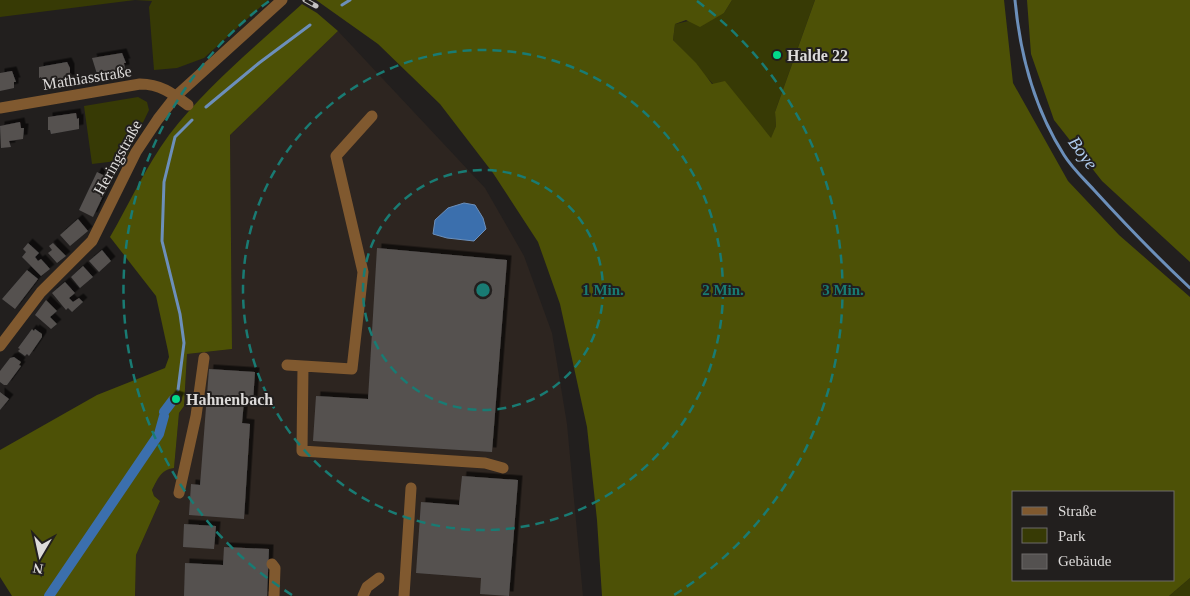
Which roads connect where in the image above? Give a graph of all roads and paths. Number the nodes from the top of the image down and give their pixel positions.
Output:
1 (282, 0) edge
2 (176, 96) junction
3 (188, 105) dead end
4 (0, 108) edge
5 (372, 116) dead end
6 (0, 346) edge
7 (204, 358) dead end
8 (287, 366) dead end
9 (303, 366) junction
10 (503, 468) dead end
11 (411, 488) dead end
12 (178, 493) dead end
13 (272, 564) dead end
14 (379, 578) dead end
15 (274, 596) edge
16 (363, 596) edge
17 (404, 596) edge

1 - 2 street, Heringstraße
2 - 3 street, Mathiasstraße
2 - 4 street, Mathiasstraße
2 - 6 street, Heringstraße
5 - 9 street
7 - 12 street
8 - 9 street
9 - 10 street
11 - 17 street
13 - 15 street
14 - 16 street

